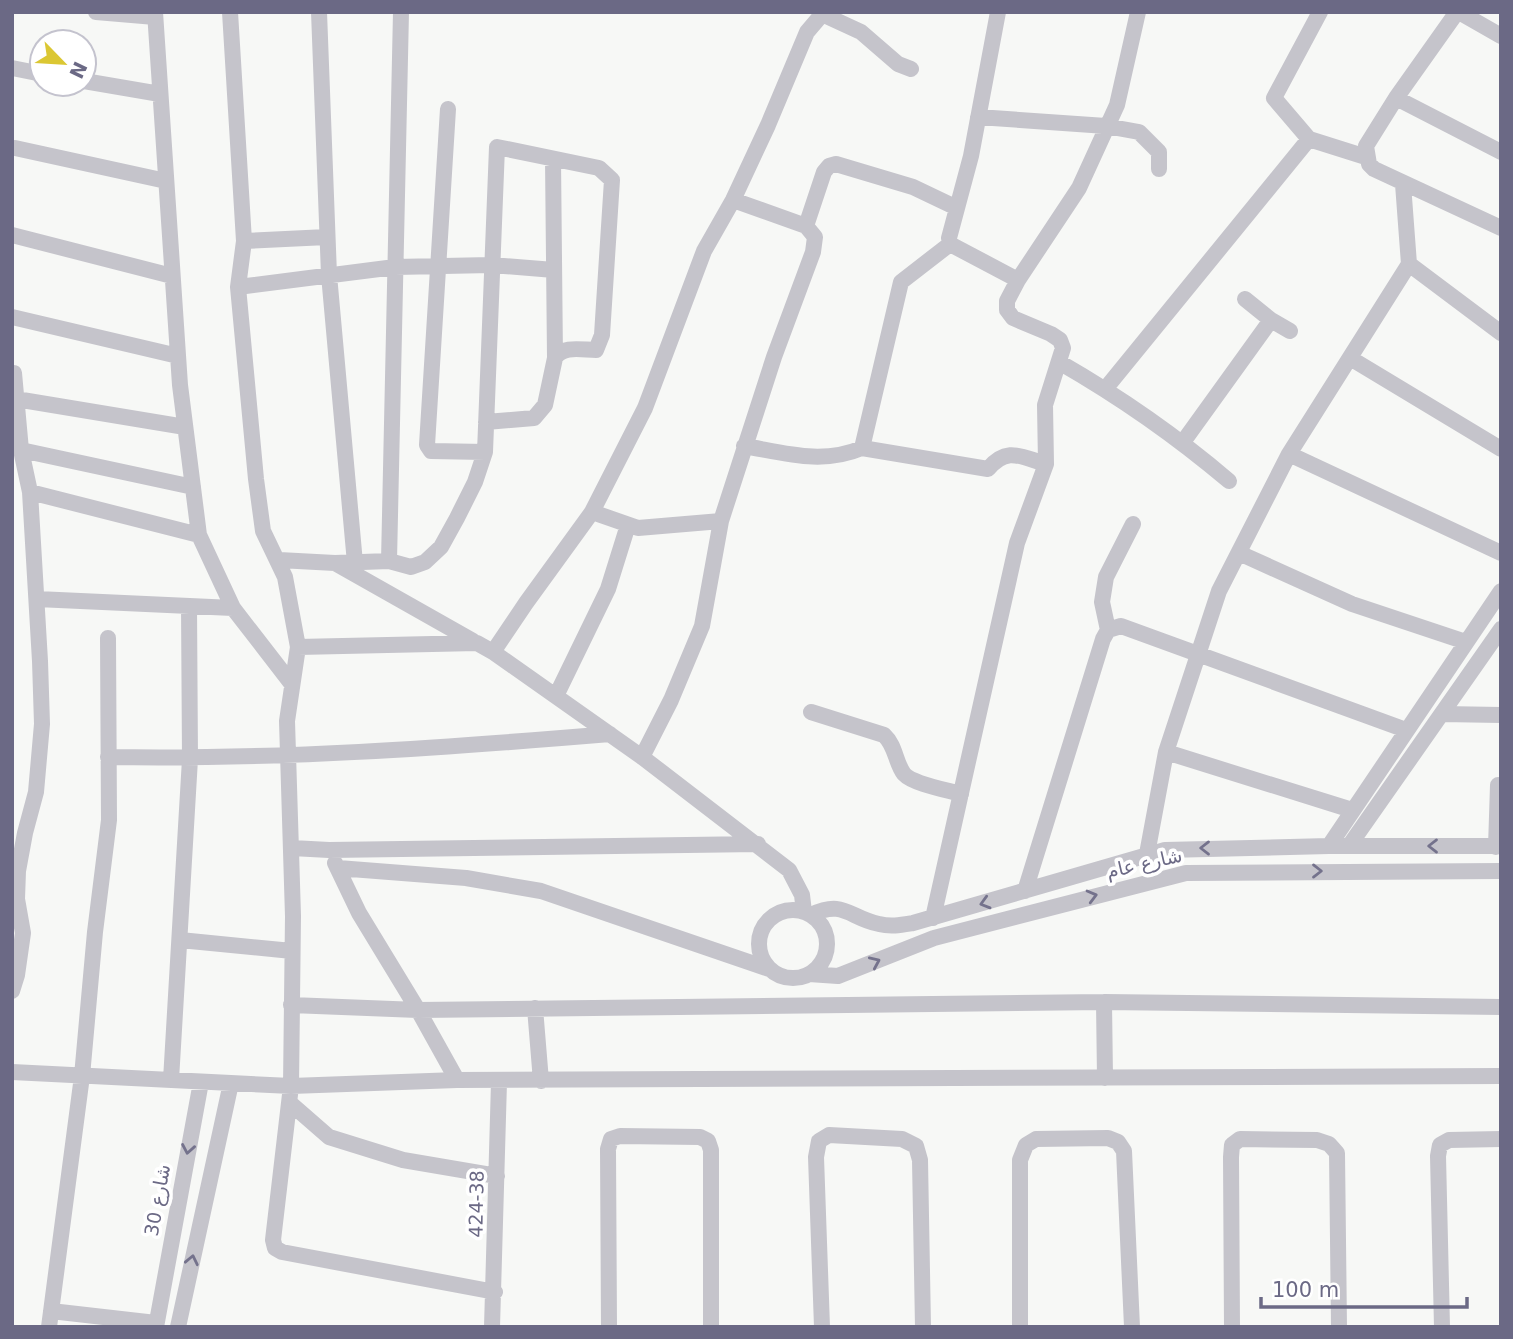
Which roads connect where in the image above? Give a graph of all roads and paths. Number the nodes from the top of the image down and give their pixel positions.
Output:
1 (96, 12) edge
2 (230, 12) edge
3 (318, 12) edge
4 (401, 12) edge
5 (998, 12) edge
6 (1138, 12) edge
7 (1320, 12) edge
8 (1458, 12) edge
9 (823, 13) edge
10 (155, 14) edge
11 (1501, 36) edge
12 (911, 69) dead end
13 (98, 83) edge
14 (160, 94) junction
15 (1396, 98) junction
16 (448, 109) dead end
17 (978, 117) junction
18 (1106, 127) junction
19 (1309, 139) junction
20 (15, 148) dead end
21 (1501, 152) edge
22 (1366, 157) junction
23 (553, 159) junction
24 (1159, 169) dead end
25 (166, 181) junction
26 (1403, 184) junction
27 (733, 200) junction
28 (957, 208) junction
29 (806, 226) junction
30 (1501, 228) edge
31 (12, 236) edge
32 (327, 237) junction
33 (244, 241) junction
34 (950, 244) junction
35 (1409, 264) junction
36 (491, 265) junction
37 (438, 266) junction
38 (395, 267) junction
39 (554, 270) junction
40 (328, 275) junction
41 (172, 276) junction
42 (1018, 280) junction
43 (238, 287) junction
44 (1245, 299) dead end
45 (12, 317) edge
46 (1271, 320) junction
47 (1290, 331) dead end
48 (1501, 333) edge
49 (178, 356) junction
50 (555, 358) junction
51 (1350, 358) junction
52 (1059, 362) junction
53 (14, 373) dead end
54 (1106, 388) junction
55 (16, 399) junction
56 (486, 422) junction
57 (185, 427) junction
58 (1182, 442) junction
59 (744, 446) junction
60 (862, 448) junction
61 (1501, 449) edge
62 (21, 450) junction
63 (485, 452) junction
64 (1289, 454) junction
65 (1046, 464) junction
66 (1229, 481) dead end
67 (192, 487) junction
68 (30, 492) junction
69 (592, 512) junction
70 (722, 521) junction
71 (1133, 524) dead end
72 (628, 525) junction
73 (199, 536) junction
74 (1239, 552) junction
75 (1501, 553) edge
76 (279, 560) junction
77 (389, 562) junction
78 (335, 563) junction
79 (355, 563) junction
80 (1501, 590) edge
81 (37, 599) junction
82 (189, 606) junction
83 (233, 608) junction
84 (1501, 629) edge
85 (1108, 630) junction
86 (108, 638) dead end
87 (1466, 642) junction
88 (477, 643) junction
89 (298, 647) junction
90 (494, 652) junction
91 (1198, 654) junction
92 (291, 683) junction
93 (556, 696) junction
94 (811, 712) dead end
95 (1442, 714) junction
96 (1501, 715) edge
97 (1406, 730) junction
98 (610, 734) junction
99 (1166, 752) junction
100 (287, 755) junction
101 (108, 757) junction
102 (642, 757) junction
103 (190, 759) junction
104 (1498, 785) dead end
105 (961, 794) junction
106 (1352, 810) junction
107 (758, 844) junction
108 (1329, 846) junction
109 (1349, 846) junction
110 (1499, 846) edge
111 (292, 848) junction
112 (1247, 848) junction
113 (329, 850) junction
114 (1147, 854) junction
115 (338, 868) junction
116 (1247, 871) junction
117 (1501, 871) edge
118 (1025, 891) junction
119 (808, 913) junction
120 (933, 918) junction
121 (180, 940) junction
122 (292, 951) junction
123 (769, 969) junction
124 (802, 976) junction
125 (12, 992) edge
126 (1104, 1002) junction
127 (291, 1005) junction
128 (806, 1005) junction
129 (1501, 1007) edge
130 (535, 1008) junction
131 (418, 1010) junction
132 (12, 1072) edge
133 (82, 1076) junction
134 (1501, 1076) edge
135 (1105, 1078) junction
136 (171, 1080) junction
137 (457, 1080) junction
138 (541, 1081) junction
139 (201, 1082) junction
140 (499, 1082) junction
141 (230, 1083) junction
142 (290, 1086) junction
143 (290, 1103) junction
144 (1501, 1139) edge
145 (497, 1176) junction
146 (495, 1292) junction
147 (50, 1319) edge
148 (156, 1325) edge
149 (178, 1327) edge
150 (492, 1327) edge
151 (610, 1327) edge
152 (711, 1327) edge
153 (821, 1327) edge
154 (923, 1327) edge
155 (1020, 1327) edge
156 (1132, 1327) edge
157 (1232, 1327) edge
158 (1339, 1327) edge
159 (1442, 1327) edge

1 - 10 street
2 - 33 street
3 - 32 street
4 - 38 street
5 - 17 street
6 - 18 street
7 - 19 street
8 - 11 street
8 - 15 street
9 - 12 street
9 - 27 street
10 - 14 street
13 - 14 street
14 - 25 street
15 - 21 street
15 - 22 street
16 - 37 street
17 - 18 street
17 - 28 street
18 - 24 street
18 - 42 street
19 - 22 street
19 - 54 street
20 - 25 street
22 - 26 street
23 - 36 street
23 - 39 street
23 - 50 street
25 - 41 street
26 - 30 street
26 - 35 street
27 - 29 street
27 - 69 street
28 - 29 street
28 - 34 street
29 - 59 street
31 - 41 street
32 - 33 street
32 - 40 street
33 - 43 street
34 - 42 street
34 - 60 street
35 - 48 street
35 - 51 street
36 - 37 street
36 - 39 street
36 - 56 street
37 - 38 street
37 - 63 street
38 - 40 street
38 - 77 street
39 - 50 street
40 - 43 street
40 - 79 street
41 - 49 street
42 - 52 street
43 - 76 street
44 - 46 street
45 - 49 street
46 - 47 street
46 - 58 street
49 - 57 street
50 - 56 street
51 - 61 street
51 - 64 street
52 - 54 street
52 - 65 street
53 - 55 street
54 - 58 street
55 - 57 street
55 - 62 street
56 - 63 street
57 - 67 street
58 - 66 street
59 - 60 street
59 - 70 street
60 - 65 street
62 - 67 street
62 - 68 street
63 - 77 street
64 - 74 street
64 - 75 street
65 - 105 street
67 - 73 street
68 - 73 street
68 - 81 street
69 - 72 street
69 - 90 street
70 - 72 street
70 - 102 street
71 - 85 street
72 - 93 street
73 - 83 street
74 - 87 street
74 - 91 street
76 - 78 street
76 - 89 street
77 - 79 street
78 - 79 street
78 - 88 street
80 - 87 street
81 - 82 street
81 - 125 street
82 - 83 street
82 - 103 street
83 - 92 street
84 - 95 street
85 - 91 street
85 - 118 street
86 - 101 street
87 - 97 street
88 - 89 street
88 - 90 street
89 - 92 street
90 - 93 street
91 - 97 street
91 - 99 street
92 - 100 street
93 - 98 street
94 - 105 street
95 - 96 street
95 - 109 street
97 - 106 street
98 - 100 street
98 - 102 street
99 - 106 street
99 - 114 street
100 - 103 street
100 - 111 street
101 - 103 street
101 - 133 street
102 - 107 street
103 - 121 street
104 - 110 street
105 - 120 street
106 - 108 street
107 - 113 street
107 - 119 street
108 - 109 street, شارع عام
108 - 112 street, شارع عام
110 -> 109 street, شارع عام
111 - 113 street
111 - 122 street
112 -> 114 street, شارع عام
112 - 116 street
113 - 115 street
114 - 118 street, شارع عام
115 - 123 street
115 - 131 street
116 -> 117 street, شارع عام
124 -> 116 street, شارع عام
118 -> 120 street, شارع عام
119 - 120 street, شارع عام
119 - 123 street
119 - 124 street
121 - 122 street
121 - 136 street
122 - 127 street
123 - 124 street
124 - 128 street
126 - 128 street
126 - 129 street
126 - 135 street
127 - 131 street
127 - 142 street
128 - 130 street
130 - 131 street
130 - 138 street
131 - 137 street
132 - 133 street
133 - 136 street
133 - 147 street
134 - 135 street
135 - 138 street
136 - 139 street
137 - 140 street
137 - 142 street
138 - 140 street
139 - 141 street
139 -> 148 street, شارع 30
140 - 145 street, 424-38
141 - 142 street
149 -> 141 street
142 - 143 street
143 - 145 street
143 - 146 street
144 - 159 street
145 - 146 street, 424-38
146 - 150 street, 424-38
147 - 148 street
151 - 152 street
153 - 154 street
155 - 156 street
157 - 158 street

